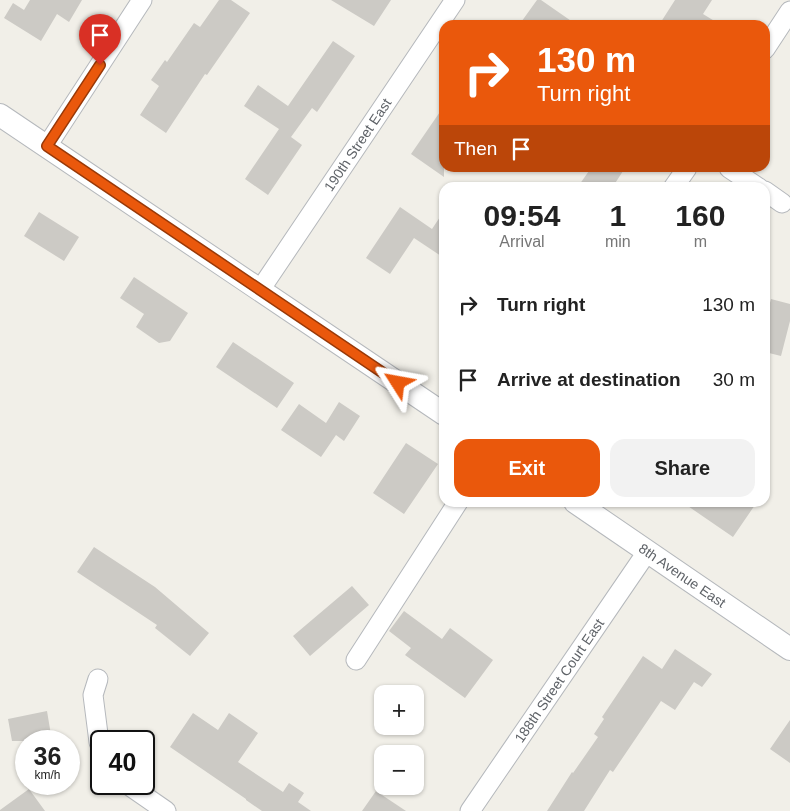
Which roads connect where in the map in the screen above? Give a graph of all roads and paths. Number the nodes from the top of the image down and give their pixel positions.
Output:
1 (142, 0) edge
2 (455, 0) edge
3 (790, 11) edge
4 (442, 20) edge
5 (439, 24) edge
6 (770, 41) edge
7 (0, 115) edge
8 (47, 146) junction
9 (735, 172) edge
10 (750, 182) edge
11 (770, 195) edge
12 (782, 203) dead end
13 (260, 290) junction
14 (439, 411) edge
15 (455, 507) edge
16 (582, 507) edge
17 (647, 552) junction
18 (790, 649) edge
19 (356, 660) dead end
20 (98, 679) dead end
21 (98, 730) edge
22 (143, 795) edge
23 (166, 811) edge
24 (470, 811) edge

1 - 8 street
2 - 4 street, 190th Street East
3 - 6 street
5 - 13 street, 190th Street East
7 - 8 street
8 - 13 street
9 - 10 street
11 - 12 street
13 - 14 street
15 - 19 street
16 - 17 street, 8th Avenue East
17 - 18 street, 8th Avenue East
17 - 24 street, 188th Street Court East
20 - 21 street
22 - 23 street

